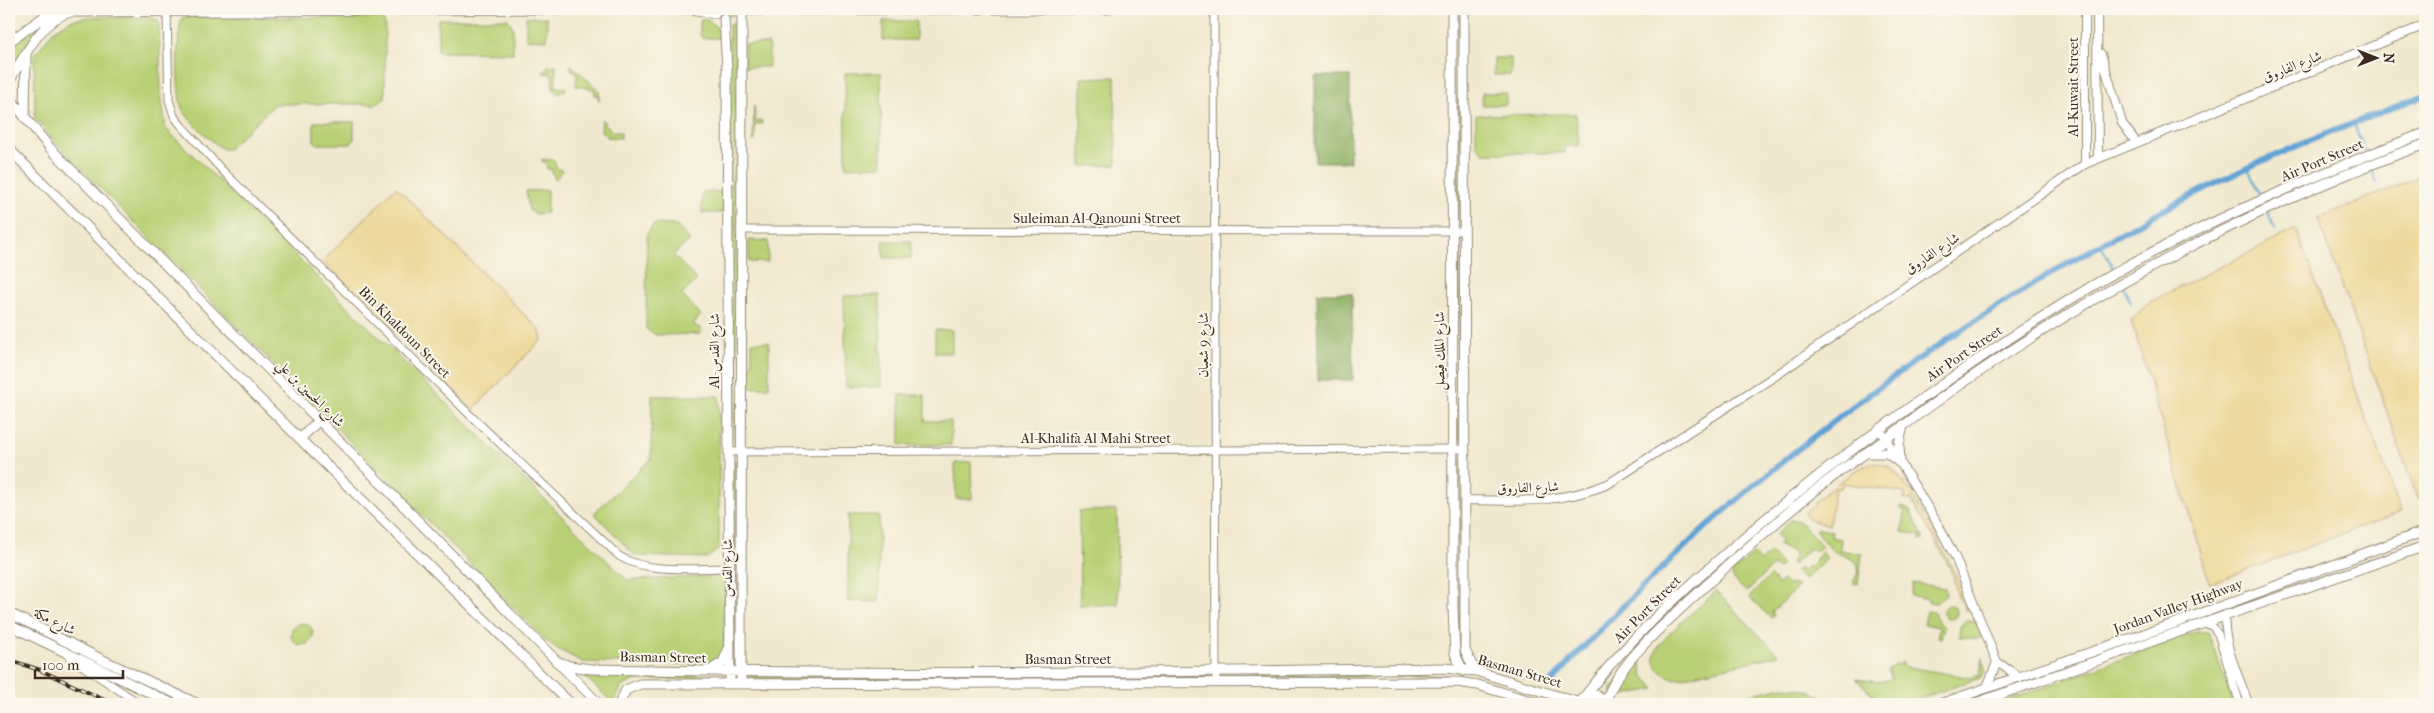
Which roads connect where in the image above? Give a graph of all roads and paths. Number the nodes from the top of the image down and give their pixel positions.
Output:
1 (55, 9) edge
2 (559, 9) edge
3 (627, 9) edge
4 (959, 9) edge
5 (995, 9) edge
6 (1108, 9) edge
7 (1216, 9) edge
8 (1241, 9) edge
9 (1452, 9) edge
10 (1464, 9) edge
11 (2085, 9) edge
12 (2097, 9) edge
13 (67, 10) edge
14 (277, 10) edge
15 (714, 11) edge
16 (745, 11) edge
17 (167, 12) junction
18 (46, 13) edge
19 (724, 18) junction
20 (2425, 25) edge
21 (2097, 38) junction
22 (9, 42) edge
23 (26, 54) junction
24 (9, 81) edge
25 (9, 97) edge
26 (25, 118) junction
27 (2425, 133) edge
28 (2136, 142) junction
29 (2425, 144) edge
30 (9, 150) edge
31 (2098, 158) junction
32 (2085, 164) junction
33 (741, 230) junction
34 (1215, 231) junction
35 (1452, 231) junction
36 (1464, 231) junction
37 (319, 420) junction
38 (1903, 425) junction
39 (1879, 428) junction
40 (1886, 438) junction
41 (300, 439) junction
42 (1452, 449) junction
43 (1465, 449) junction
44 (1216, 450) junction
45 (728, 452) junction
46 (741, 452) junction
47 (1866, 453) junction
48 (1900, 463) junction
49 (1465, 500) junction
50 (2425, 531) edge
51 (2425, 546) edge
52 (729, 568) junction
53 (9, 613) edge
54 (2226, 614) junction
55 (2204, 622) junction
56 (9, 625) edge
57 (2171, 629) junction
58 (1453, 638) junction
59 (1465, 638) junction
60 (729, 645) junction
61 (60, 650) junction
62 (741, 656) junction
63 (556, 660) junction
64 (1997, 662) junction
65 (1462, 669) junction
66 (707, 672) junction
67 (730, 672) junction
68 (741, 672) junction
69 (755, 672) junction
70 (1215, 672) junction
71 (1481, 673) junction
72 (2019, 677) junction
73 (1216, 682) junction
74 (730, 683) junction
75 (742, 684) junction
76 (1478, 686) junction
77 (1986, 687) junction
78 (1579, 701) edge
79 (1607, 702) edge
80 (140, 704) edge
81 (173, 704) edge
82 (198, 704) edge
83 (571, 704) edge
84 (599, 704) edge
85 (619, 704) edge
86 (1540, 704) edge
87 (1940, 704) edge
88 (1973, 704) edge
89 (2240, 704) edge
90 (2249, 704) edge

1 - 18 main road
2 - 14 main road
3 - 15 main road
4 - 16 main road
5 - 6 main road
7 - 8 main road
7 - 34 street, شارع 9 شعبان
9 - 35 main road, شارع الملك فيصل
10 - 36 main road, شارع الملك فيصل
11 - 32 main road, Al-Kuwait Street
12 - 21 main road, Al-Kuwait Street
13 - 17 main road
13 - 23 main road
14 - 17 main road
15 - 19 main road
16 - 19 main road
16 - 33 main road, Al-شارع القدس
17 - 52 street, Bin Khaldoun Street
18 - 22 main road
19 - 45 main road, Al-شارع القدس
20 - 28 main road, شارع الفاروق
21 - 28 main road
21 - 31 main road, Al-Kuwait Street
23 - 24 main road
23 - 26 main road
25 - 26 main road, شارع الحسين بن علي
26 - 37 main road, شارع الحسين بن علي
27 - 39 main road, Air Port Street
28 - 31 main road, شارع الفاروق
29 - 38 main road, Air Port Street
30 - 41 main road
31 - 32 main road, شارع الفاروق
32 - 49 main road, شارع الفاروق
33 - 34 street, Suleiman Al-Qanouni Street
33 - 46 main road, Al-شارع القدس
34 - 35 street, Suleiman Al-Qanouni Street
34 - 44 street, شارع 9 شعبان
35 - 36 street, Suleiman Al-Qanouni Street
35 - 42 main road, شارع الملك فيصل
36 - 43 main road, شارع الملك فيصل
37 - 41 main road
37 - 63 main road, شارع الحسين بن علي
38 - 40 main road, Air Port Street
38 - 48 main road
39 - 40 main road
39 - 78 main road, Air Port Street
40 - 47 main road, Air Port Street
40 - 48 main road
41 - 83 main road
42 - 43 street, Al-Khalifa Al Mahi Street
42 - 44 street, Al-Khalifa Al Mahi Street
42 - 58 main road, شارع الملك فيصل
43 - 49 main road, شارع الملك فيصل
44 - 46 street, Al-Khalifa Al Mahi Street
44 - 70 street, شارع 9 شعبان
45 - 46 street, Al-Khalifa Al Mahi Street
45 - 52 main road, Al-شارع القدس
46 - 62 main road, شارع القدس
47 - 48 main road
47 - 79 main road, Air Port Street
48 - 64 main road
49 - 59 main road, شارع الملك فيصل
50 - 57 main road, Jordan Valley Highway
51 - 54 main road, Jordan Valley Highway
52 - 60 main road, Al-شارع القدس
53 - 82 main road, شارع مكة
54 - 55 main road, Jordan Valley Highway
54 - 90 street
55 - 57 main road, Jordan Valley Highway
55 - 89 street
56 - 61 main road, شارع مكة
57 - 72 main road, Jordan Valley Highway
57 - 88 main road, Jordan Valley Highway
58 - 59 main road
58 - 65 main road, شارع الملك فيصل
59 - 71 main road, شارع الملك فيصل
60 - 66 main road
60 - 67 main road, Al-شارع القدس
61 - 80 street
61 - 81 main road, شارع مكة
62 - 68 main road, شارع القدس
62 - 69 main road
63 - 66 main road, Basman Street
63 - 84 main road, شارع الحسين بن علي
64 - 72 main road
64 - 77 main road
65 - 70 main road, Basman Street
65 - 71 main road, Basman Street
65 - 76 main road, شارع الملك فيصل
66 - 67 main road, Basman Street
67 - 68 main road, Basman Street
67 - 74 main road, Al-شارع القدس
68 - 69 main road, Basman Street
68 - 75 main road, شارع القدس
69 - 70 main road, Basman Street
70 - 73 street, شارع 9 شعبان
71 - 78 main road, Basman Street
72 - 77 main road, Jordan Valley Highway
73 - 75 main road, Basman Street
73 - 76 main road, Basman Street
74 - 75 main road, Basman Street
74 - 85 main road, Basman Street
76 - 86 main road, Basman Street
77 - 87 main road, Jordan Valley Highway
78 - 79 main road, Basman Street

